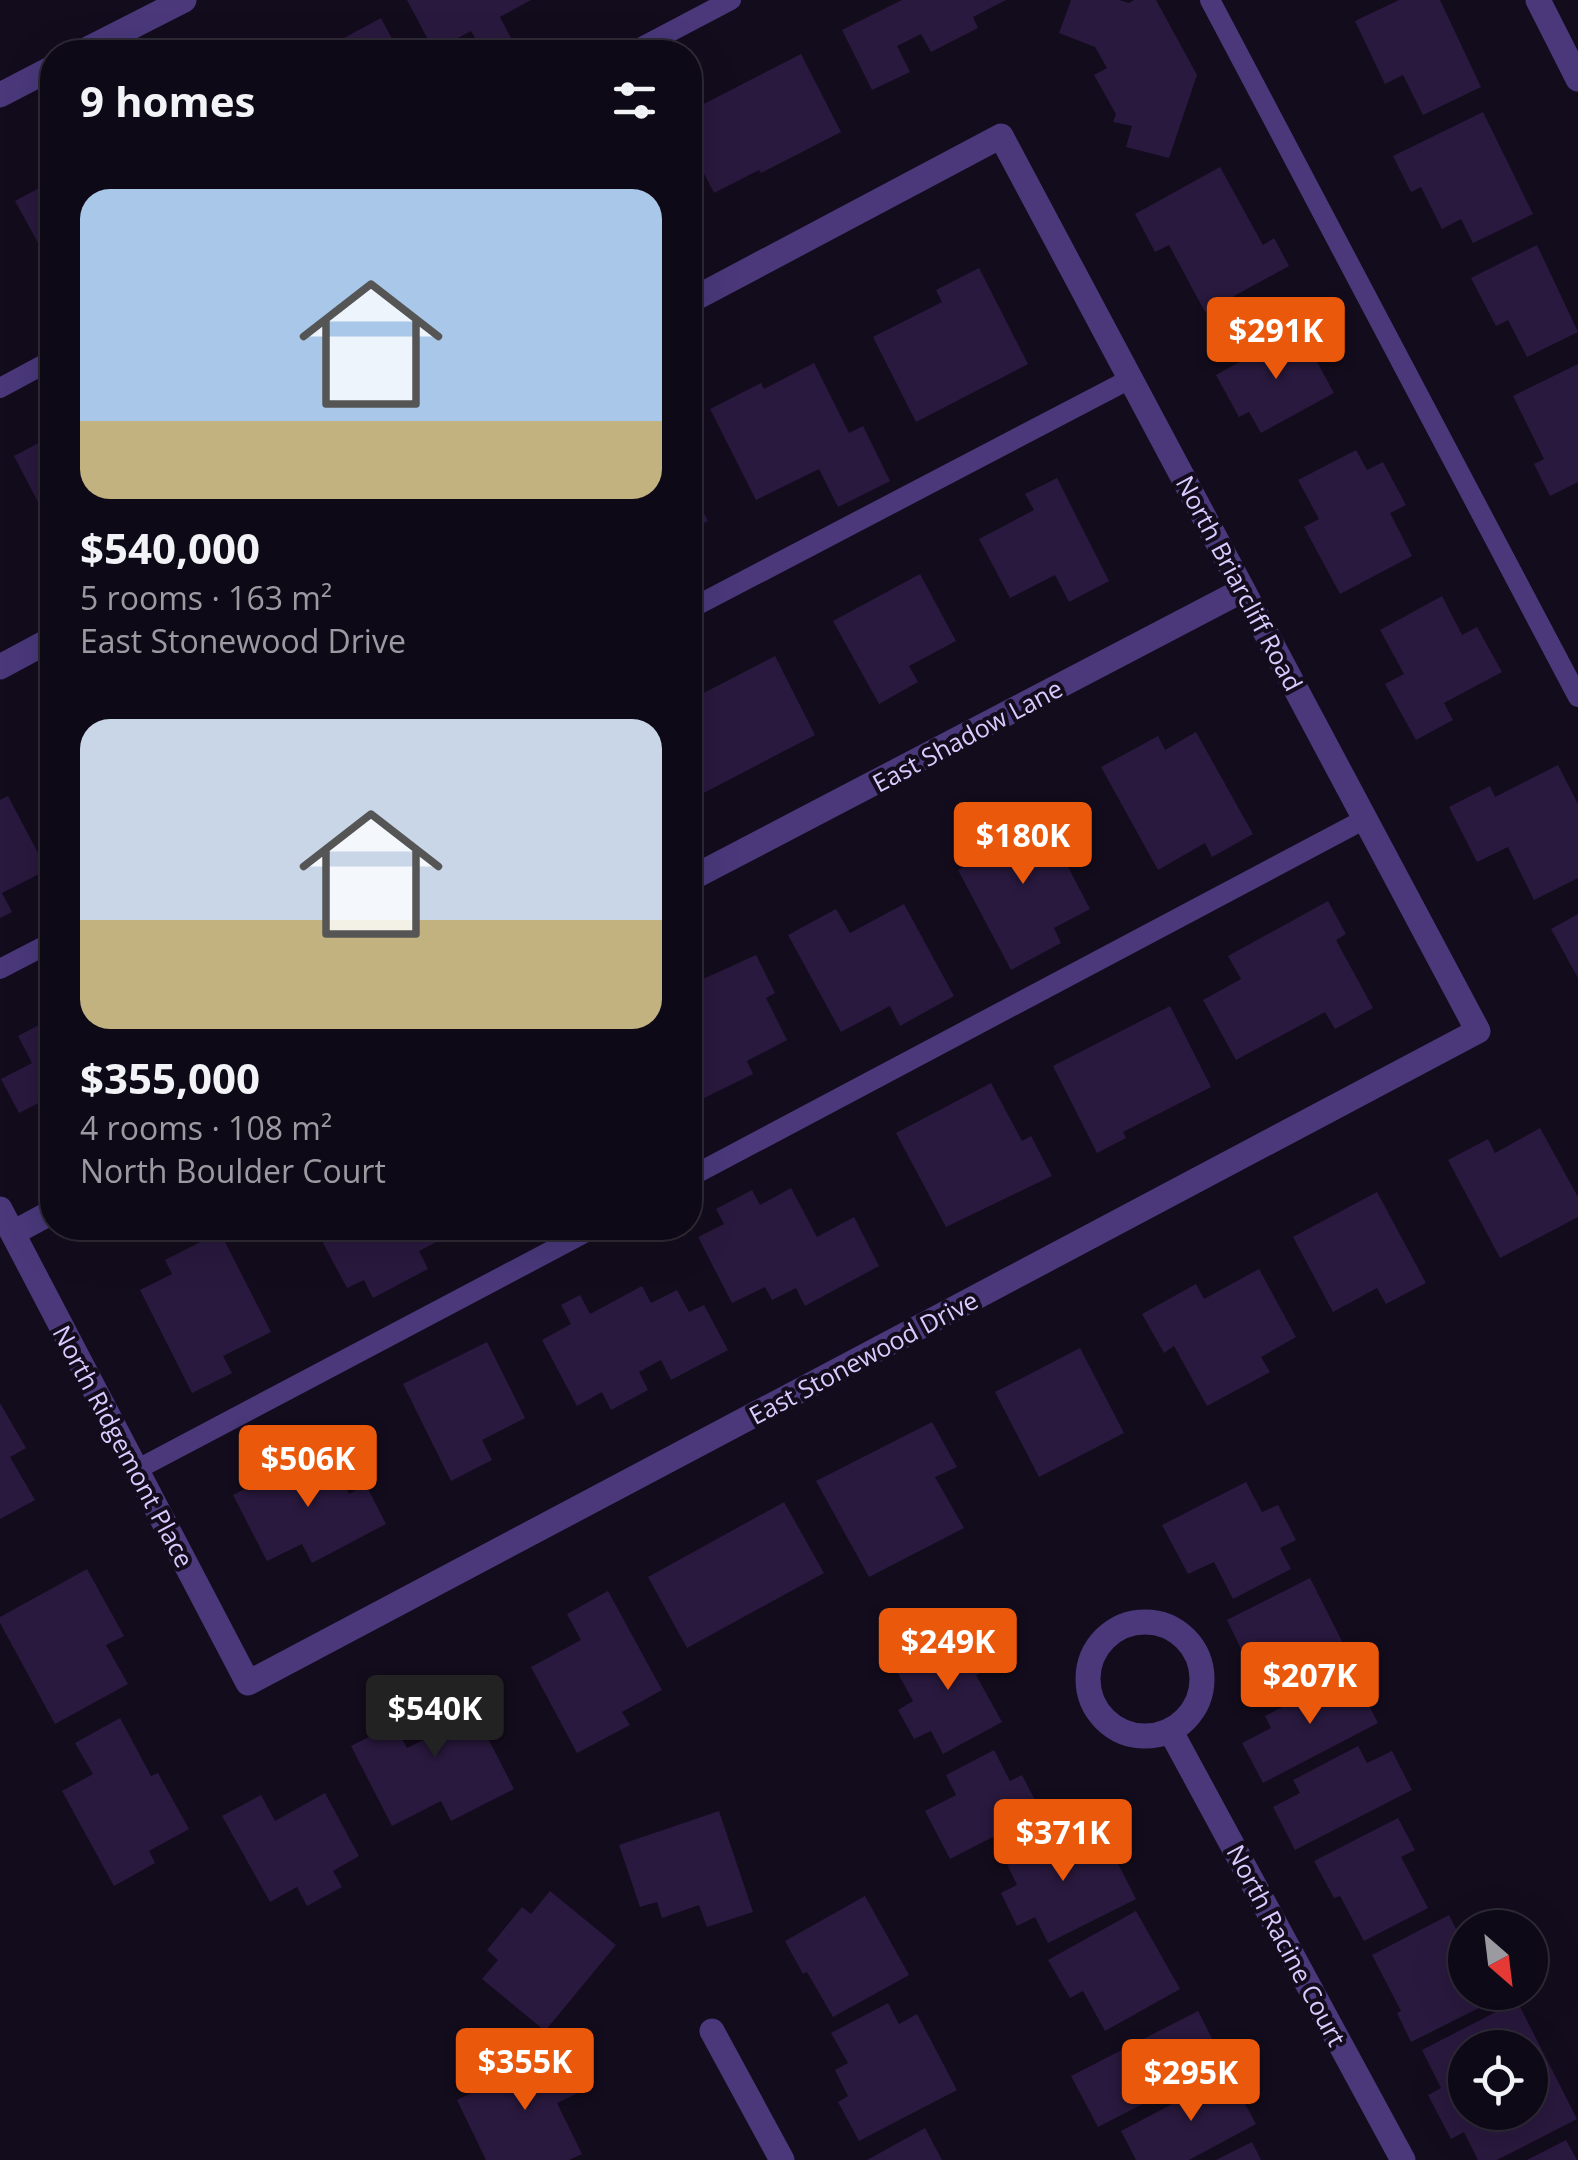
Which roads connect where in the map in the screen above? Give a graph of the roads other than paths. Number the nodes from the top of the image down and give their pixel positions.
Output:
1 (184, 0) edge
2 (731, 0) edge
3 (1210, 0) edge
4 (1538, 0) edge
5 (106, 40) edge
6 (655, 40) edge
7 (40, 74) edge
8 (1578, 79) edge
9 (0, 94) edge
10 (702, 294) edge
11 (40, 366) edge
12 (1130, 379) junction
13 (0, 388) edge
14 (1244, 590) junction
15 (702, 603) edge
16 (40, 645) edge
17 (0, 666) edge
18 (1578, 697) edge
19 (1365, 819) junction
20 (702, 873) edge
21 (40, 948) edge
22 (0, 969) edge
23 (1478, 1030) joint
24 (702, 1171) edge
25 (0, 1209) edge
26 (40, 1218) edge
27 (13, 1233) junction
28 (571, 1240) edge
29 (136, 1470) junction
30 (248, 1683) joint
31 (1170, 1730) junction
32 (712, 2030) dead end
33 (782, 2160) edge
34 (1403, 2160) edge

1 - 5 street
2 - 6 lane
3 - 18 lane
4 - 8 street
7 - 9 street
10 - 12 street, North Briarcliff Road
11 - 13 lane
12 - 14 street, North Briarcliff Road
12 - 15 lane
14 - 19 street, North Briarcliff Road
14 - 20 street, East Shadow Lane
16 - 17 street
19 - 23 street, North Briarcliff Road
19 - 24 lane
21 - 22 lane
23 - 30 street, East Stonewood Drive
25 - 27 street, North Ridgemont Place
26 - 27 street
27 - 29 street, North Ridgemont Place
28 - 29 lane
29 - 30 street, North Ridgemont Place
31 - 31 street
31 - 34 street, North Racine Court
32 - 33 street

